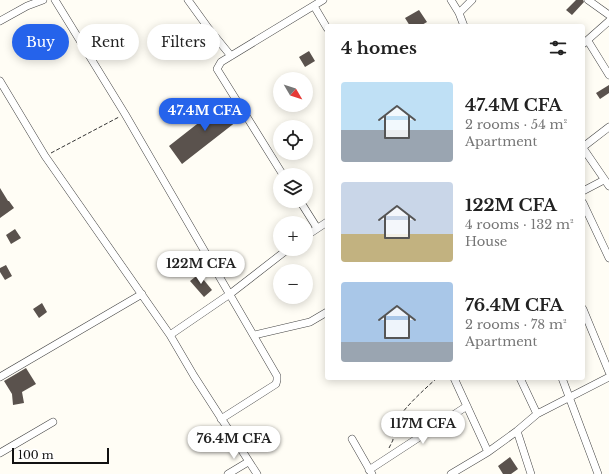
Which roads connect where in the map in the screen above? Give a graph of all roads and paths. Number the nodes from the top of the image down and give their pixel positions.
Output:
1 (43, 0) edge
2 (55, 0) edge
3 (188, 0) edge
4 (324, 0) edge
5 (451, 0) edge
6 (472, 0) edge
7 (588, 0) edge
8 (314, 6) junction
9 (459, 13) junction
10 (609, 15) edge
11 (0, 21) edge
12 (609, 22) edge
13 (463, 24) edge
14 (325, 25) edge
15 (585, 42) edge
16 (232, 56) junction
17 (609, 75) edge
18 (0, 81) edge
19 (125, 114) junction
20 (609, 127) edge
21 (585, 146) edge
22 (585, 151) edge
23 (45, 156) junction
24 (279, 168) edge
25 (604, 180) junction
26 (609, 186) edge
27 (585, 190) edge
28 (585, 206) edge
29 (304, 208) edge
30 (325, 223) edge
31 (317, 228) junction
32 (313, 231) edge
33 (279, 256) edge
34 (609, 258) edge
35 (142, 294) junction
36 (230, 294) junction
37 (325, 313) edge
38 (585, 313) edge
39 (254, 334) junction
40 (170, 335) junction
41 (609, 372) edge
42 (1, 374) edge
43 (609, 377) edge
44 (435, 380) edge
45 (455, 380) edge
46 (521, 380) edge
47 (563, 380) edge
48 (570, 398) junction
49 (467, 406) junction
50 (537, 414) junction
51 (221, 419) junction
52 (53, 422) dead end
53 (517, 431) junction
54 (352, 439) dead end
55 (388, 450) dead end
56 (488, 452) junction
57 (0, 453) edge
58 (248, 462) junction
59 (370, 472) edge
60 (228, 474) edge
61 (257, 474) edge
62 (451, 474) edge
63 (531, 474) edge
64 (598, 474) edge

1 - 11 street
2 - 19 street
3 - 16 street
4 - 8 street
5 - 9 street
6 - 9 street
7 - 10 street
8 - 14 street
8 - 16 street
9 - 13 street
12 - 15 street
15 - 17 street
16 - 24 street
18 - 23 street
19 - 23 path
19 - 36 street
20 - 21 street
22 - 25 street
23 - 35 street
25 - 26 street
25 - 27 street
28 - 34 street
29 - 31 street
30 - 31 street
31 - 32 street
33 - 36 street
35 - 40 street
35 - 42 street
36 - 39 street
36 - 40 street
37 - 39 street
38 - 41 street
39 - 51 street
40 - 51 street
43 - 48 street
44 - 55 path
45 - 49 street
46 - 50 street
47 - 48 street
48 - 50 street
48 - 64 street
49 - 56 street
49 - 59 street
50 - 53 street
51 - 58 street
52 - 57 street
53 - 56 street
53 - 63 street
54 - 59 street
56 - 62 street
58 - 60 street
58 - 61 street

